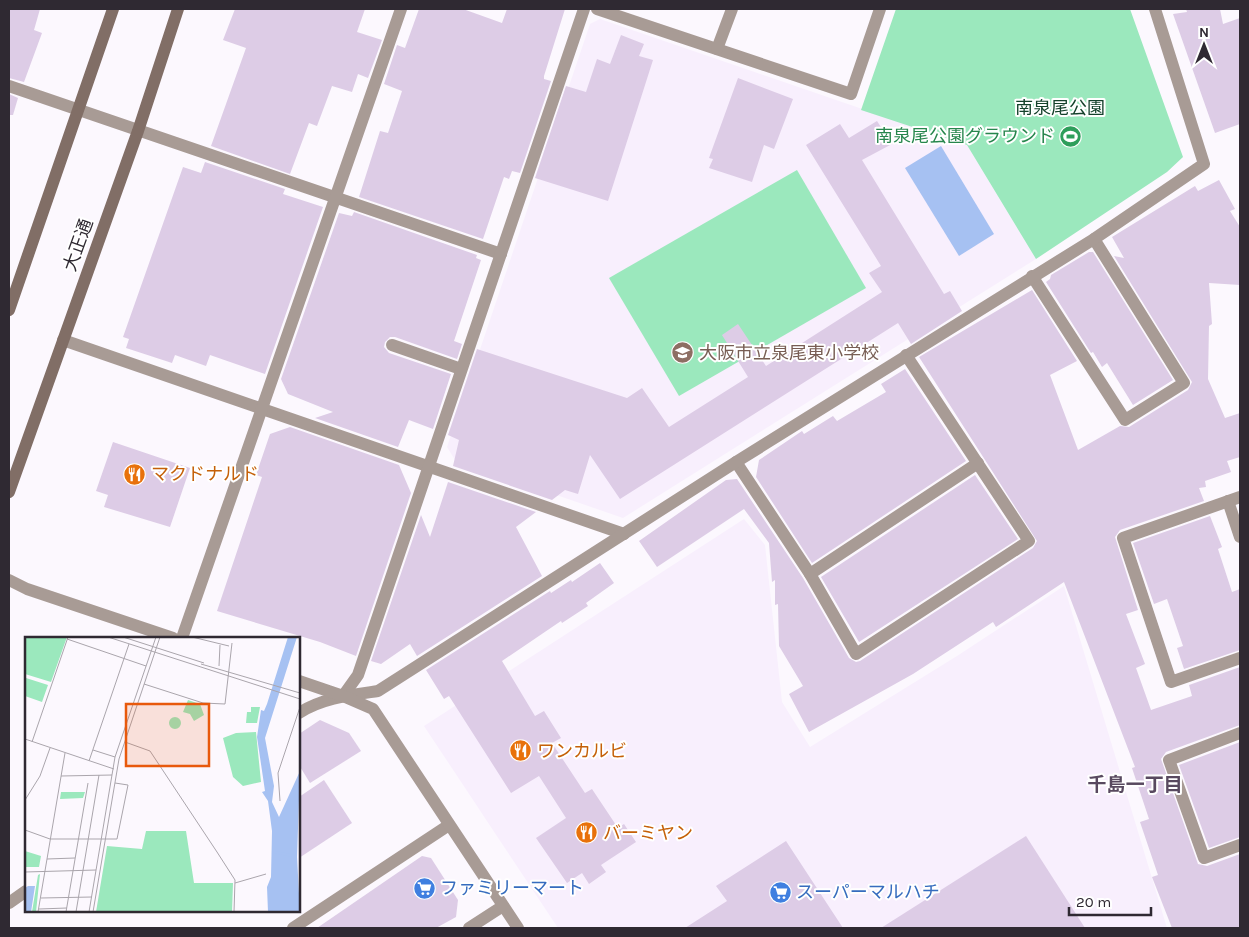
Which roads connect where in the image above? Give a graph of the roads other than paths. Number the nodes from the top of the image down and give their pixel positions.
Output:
1 (113, 9) edge
2 (178, 9) edge
3 (401, 9) edge
4 (584, 9) edge
5 (597, 9) edge
6 (732, 9) edge
7 (880, 9) edge
8 (1155, 9) edge
9 (717, 49) junction
10 (9, 86) edge
11 (77, 110) junction
12 (138, 131) junction
13 (335, 198) junction
14 (1094, 239) junction
15 (501, 254) junction
16 (1032, 276) junction
17 (9, 310) edge
18 (63, 340) junction
19 (392, 345) dead end
20 (906, 355) junction
21 (462, 369) junction
22 (261, 410) junction
23 (736, 462) junction
24 (978, 463) junction
25 (428, 467) junction
26 (9, 492) edge
27 (1234, 499) edge
28 (624, 534) junction
29 (1240, 537) edge
30 (810, 574) junction
31 (9, 580) edge
32 (170, 637) edge
33 (182, 637) edge
34 (1240, 658) edge
35 (300, 681) edge
36 (343, 696) junction
37 (300, 712) edge
38 (1240, 733) edge
39 (449, 825) junction
40 (1240, 844) edge
41 (25, 892) edge
42 (9, 902) edge
43 (502, 906) junction
44 (293, 928) edge
45 (469, 928) edge
46 (518, 928) edge

1 - 11 main road
2 - 12 main road, 大正通
3 - 13 street
4 - 15 street
5 - 9 street
6 - 9 street
7 - 9 street
8 - 14 street
10 - 11 street
11 - 12 street
11 - 17 main road
12 - 13 street
12 - 18 main road, 大正通
13 - 15 street
13 - 22 street
14 - 16 street
14 - 16 street
15 - 21 street
16 - 20 street
18 - 22 street
18 - 26 main road, 大正通
19 - 21 street
20 - 23 street
20 - 24 street
21 - 25 street
22 - 25 street
22 - 33 street
23 - 28 street
23 - 30 street
24 - 30 street
24 - 30 street
25 - 28 street
25 - 36 street
27 - 29 street
27 - 34 street
28 - 36 street
31 - 32 street
35 - 36 street
36 - 37 street
36 - 39 street
38 - 40 street
39 - 43 street
39 - 44 street
41 - 42 street
43 - 45 street
43 - 46 street

